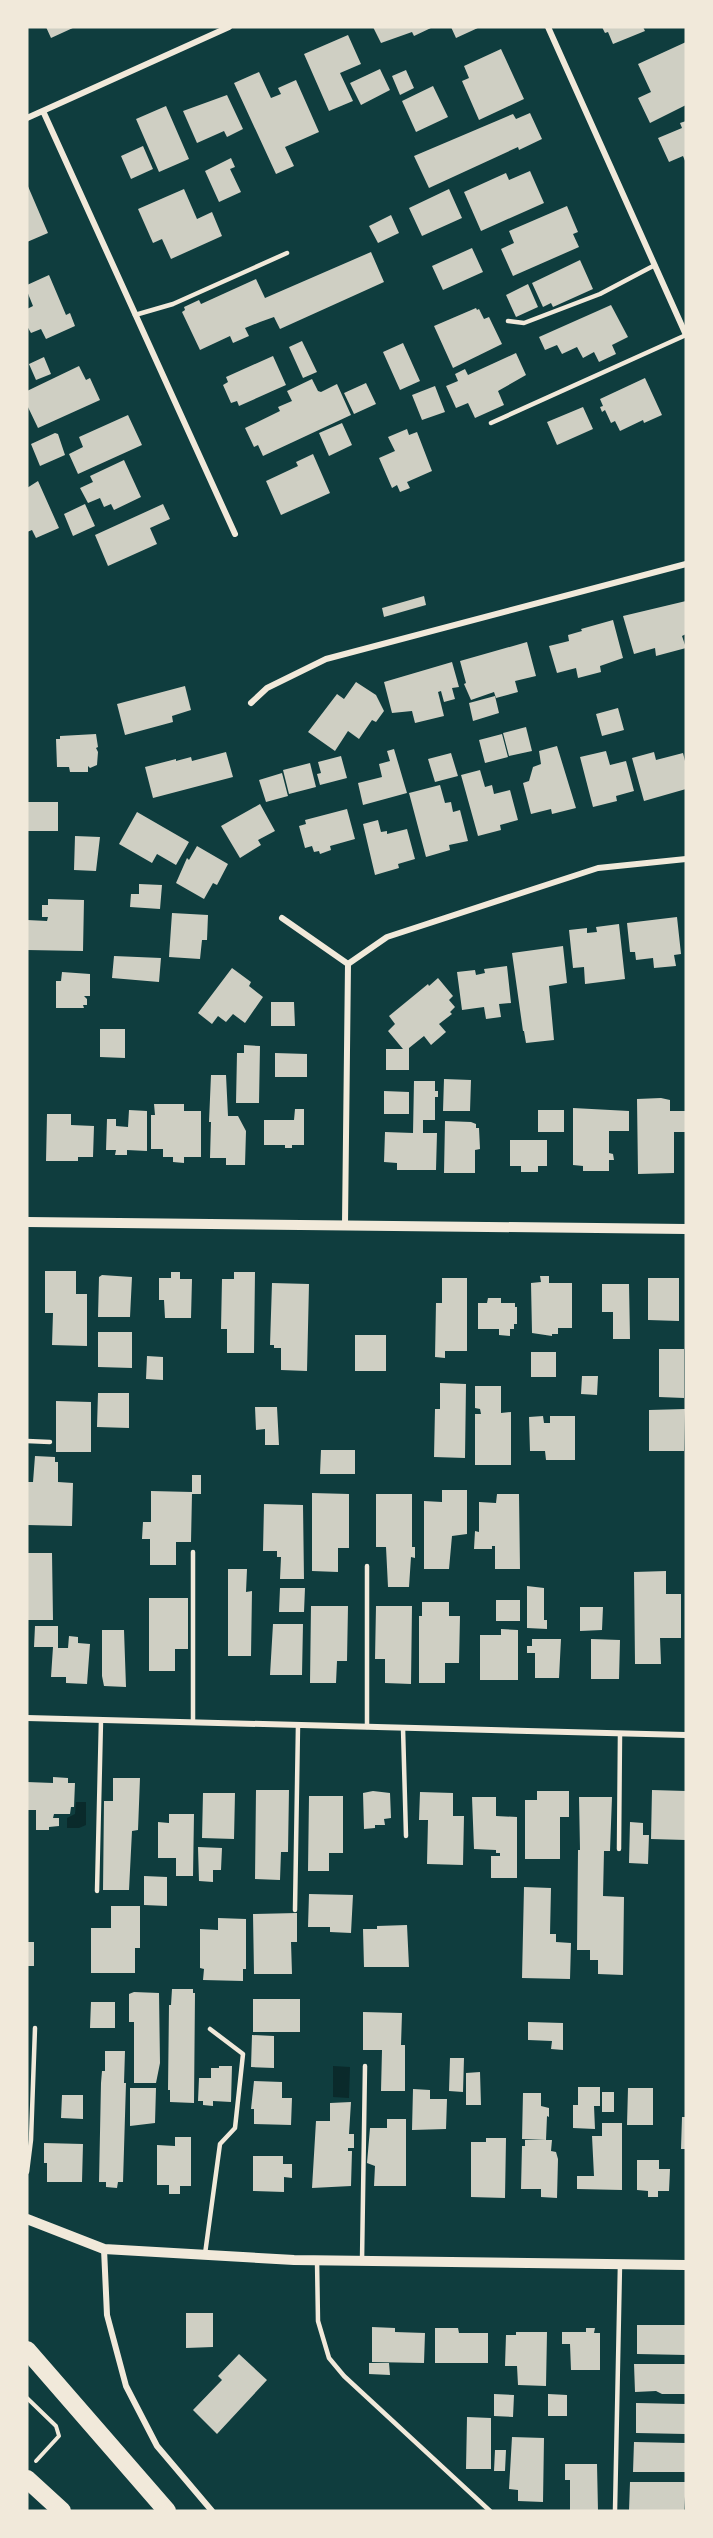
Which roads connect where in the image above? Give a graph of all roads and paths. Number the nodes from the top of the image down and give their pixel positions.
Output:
1 (229, 27) edge
2 (548, 27) edge
3 (43, 111) junction
4 (27, 118) edge
5 (287, 253) dead end
6 (655, 265) junction
7 (135, 315) junction
8 (508, 321) dead end
9 (686, 335) edge
10 (491, 423) dead end
11 (235, 534) dead end
12 (686, 564) edge
13 (251, 704) dead end
14 (686, 859) edge
15 (282, 918) dead end
16 (348, 964) junction
17 (27, 1222) edge
18 (345, 1224) junction
19 (686, 1229) edge
20 (27, 1441) edge
21 (50, 1442) dead end
22 (193, 1552) dead end
23 (367, 1566) dead end
24 (27, 1718) edge
25 (101, 1720) junction
26 (193, 1722) junction
27 (298, 1725) junction
28 (367, 1727) junction
29 (403, 1728) junction
30 (620, 1734) junction
31 (686, 1735) edge
32 (406, 1836) dead end
33 (619, 1849) dead end
34 (98, 1891) dead end
35 (295, 1910) dead end
36 (35, 2028) dead end
37 (210, 2029) dead end
38 (365, 2066) dead end
39 (27, 2172) edge
40 (27, 2219) edge
41 (104, 2249) junction
42 (205, 2254) junction
43 (317, 2260) junction
44 (362, 2261) junction
45 (620, 2264) junction
46 (686, 2265) edge
47 (27, 2350) edge
48 (27, 2398) edge
49 (35, 2462) dead end
50 (27, 2479) edge
51 (62, 2511) edge
52 (167, 2511) edge
53 (212, 2511) edge
54 (490, 2511) edge
55 (615, 2511) edge

1 - 3 street
2 - 6 street
3 - 4 street
3 - 7 street
5 - 7 lane
6 - 8 lane
6 - 9 street
7 - 11 street
9 - 10 lane
12 - 13 street
14 - 16 street
15 - 16 street
16 - 18 street
17 - 18 street
18 - 19 street
20 - 21 lane
22 - 26 lane
23 - 28 lane
24 - 25 street
25 - 26 street
25 - 34 lane
26 - 27 street
27 - 28 street
27 - 35 lane
28 - 29 street
29 - 30 street
29 - 32 lane
30 - 31 street
30 - 33 lane
36 - 39 lane
37 - 42 lane
38 - 44 lane
40 - 41 street
41 - 42 street
41 - 53 street
42 - 43 street
43 - 44 street
43 - 54 lane
44 - 45 street
45 - 46 street
45 - 55 lane
47 - 52 highway
48 - 49 path
50 - 51 highway

